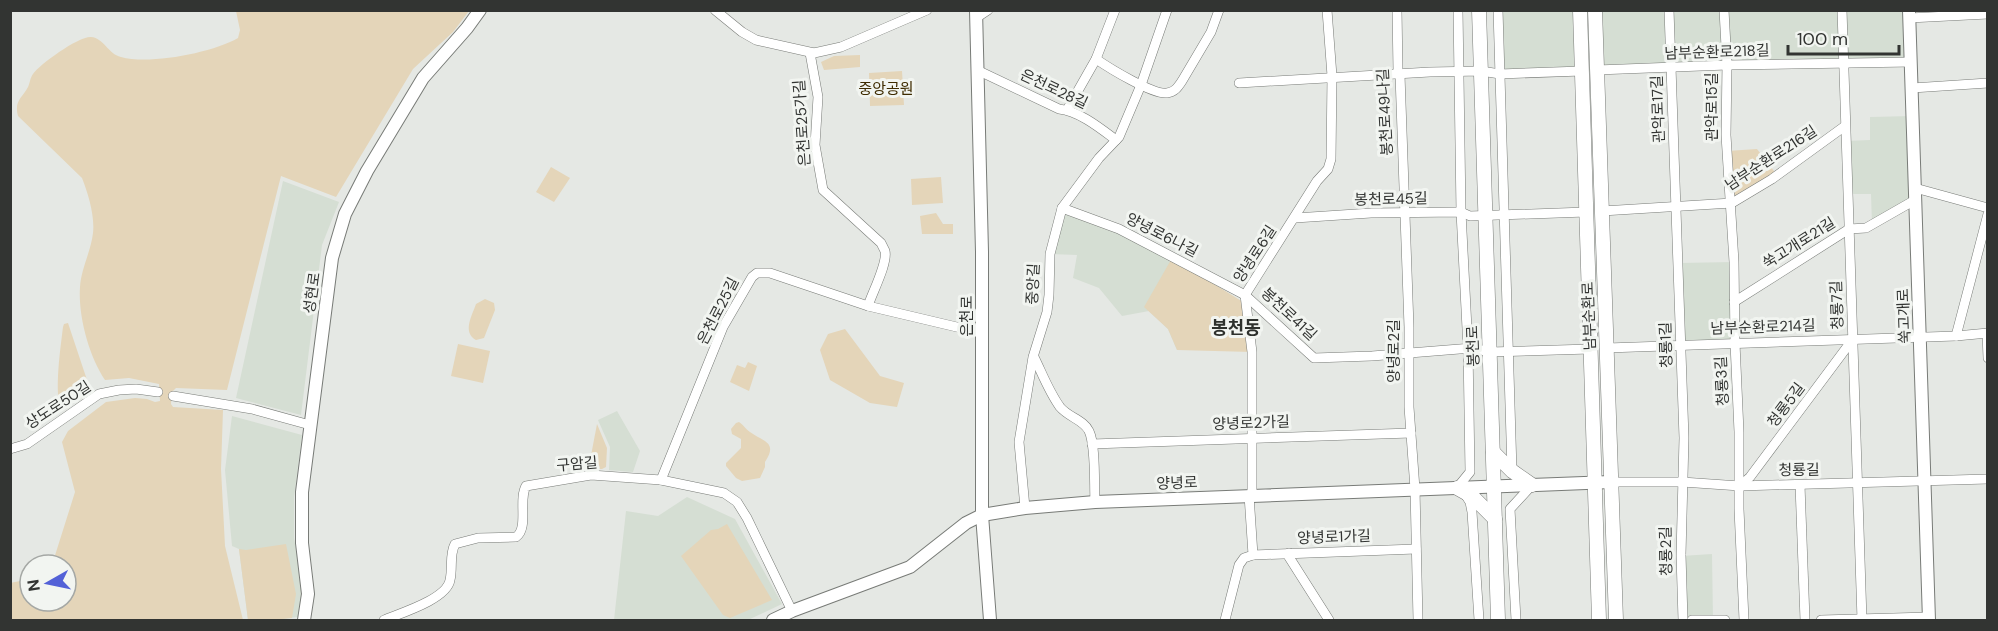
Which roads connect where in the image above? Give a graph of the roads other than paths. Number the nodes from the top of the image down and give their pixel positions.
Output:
1 (480, 10) edge
2 (715, 10) edge
3 (927, 10) edge
4 (988, 10) edge
5 (1114, 10) edge
6 (1167, 10) edge
7 (1219, 10) edge
8 (1327, 10) edge
9 (1397, 10) edge
10 (1458, 10) edge
11 (1479, 10) edge
12 (1498, 10) edge
13 (1580, 10) edge
14 (1595, 10) edge
15 (1669, 10) edge
16 (1724, 10) edge
17 (1842, 10) edge
18 (976, 14) edge
19 (1909, 14) edge
20 (1988, 14) edge
21 (810, 53) junction
22 (1096, 59) junction
23 (1911, 62) junction
24 (1843, 64) junction
25 (1727, 65) junction
26 (1672, 68) junction
27 (977, 70) junction
28 (1597, 70) junction
29 (1481, 71) junction
30 (1582, 71) junction
31 (1458, 72) junction
32 (1500, 74) junction
33 (1400, 75) junction
34 (1332, 76) junction
35 (1239, 83) dead end
36 (1988, 83) edge
37 (1142, 85) junction
38 (1911, 88) junction
39 (1067, 110) junction
40 (1845, 126) junction
41 (1116, 140) junction
42 (1915, 194) junction
43 (1732, 204) junction
44 (1677, 207) junction
45 (1062, 208) junction
46 (1988, 208) edge
47 (1602, 211) junction
48 (1461, 212) junction
49 (1586, 212) junction
50 (1404, 213) junction
51 (1988, 214) edge
52 (1486, 215) junction
53 (1505, 215) junction
54 (1295, 218) junction
55 (1849, 229) junction
56 (1245, 295) junction
57 (1734, 302) junction
58 (868, 306) junction
59 (982, 333) junction
60 (1987, 333) edge
61 (1956, 336) junction
62 (1920, 337) junction
63 (1853, 339) junction
64 (1607, 342) junction
65 (1590, 343) junction
66 (1735, 343) junction
67 (1681, 346) junction
68 (1468, 348) junction
69 (1509, 351) junction
70 (1490, 352) junction
71 (1409, 353) junction
72 (1033, 357) junction
73 (1988, 358) edge
74 (1591, 386) junction
75 (1609, 387) junction
76 (158, 392) dead end
77 (173, 396) dead end
78 (309, 425) junction
79 (1411, 433) junction
80 (1252, 438) junction
81 (1092, 444) junction
82 (10, 449) edge
83 (1493, 452) junction
84 (1512, 471) junction
85 (1988, 479) edge
86 (661, 480) junction
87 (1924, 481) junction
88 (1682, 482) junction
89 (1593, 483) junction
90 (1611, 483) junction
91 (1858, 483) junction
92 (1532, 485) junction
93 (1800, 485) junction
94 (1740, 486) junction
95 (1494, 487) junction
96 (1414, 489) junction
97 (1461, 490) junction
98 (1250, 495) junction
99 (1095, 502) junction
100 (1024, 508) junction
101 (982, 515) junction
102 (1495, 519) junction
103 (1416, 549) junction
104 (1289, 553) junction
105 (1253, 555) junction
106 (792, 611) junction
107 (1929, 619) edge
108 (1516, 620) edge
109 (1862, 620) edge
110 (304, 621) edge
111 (384, 621) edge
112 (773, 621) edge
113 (990, 621) edge
114 (1225, 621) edge
115 (1329, 621) edge
116 (1418, 621) edge
117 (1479, 621) edge
118 (1498, 621) edge
119 (1599, 621) edge
120 (1616, 621) edge
121 (1683, 621) edge
122 (1692, 621) edge
123 (1725, 621) edge
124 (1744, 621) edge
125 (1805, 621) edge
126 (1821, 621) edge

1 - 78 main road, 성현로
2 - 21 street
3 - 21 street
4 - 18 street
5 - 22 street
6 - 37 street, 중앙길
7 - 37 street
8 - 34 street, 양녕로6길
9 - 33 street, 봉천로49나길
10 - 31 street, 봉천로
11 - 29 main road, 봉천로
12 - 32 street
13 - 30 main road, 남부순환로
14 - 28 main road, 남부순환로
15 - 26 street, 관악로17길
16 - 25 street, 관악로15길
17 - 24 street, 청룡7길
18 - 27 main road, 은천로
19 - 20 street
19 - 23 main road, 쑥고개로
21 - 58 street, 은천로25가길
22 - 37 street
22 - 39 street
23 - 24 street, 남부순환로218길
23 - 38 main road, 쑥고개로
24 - 25 street, 남부순환로218길
24 - 40 street, 청룡7길
25 - 26 street, 남부순환로218길
25 - 43 street, 관악로15길
26 - 28 street, 남부순환로218길
26 - 44 street, 관악로17길
27 - 39 street, 은천로28길
27 - 59 main road, 은천로
28 - 47 main road, 남부순환로
29 - 31 street
29 - 32 street
29 - 52 main road, 봉천로
30 - 32 street
30 - 49 main road, 남부순환로
31 - 33 street
31 - 48 street, 봉천로
32 - 53 street
33 - 34 street
33 - 50 street, 봉천로49나길
34 - 35 street
34 - 54 street, 양녕로6길
36 - 38 street
37 - 41 street, 중앙길
38 - 42 main road, 쑥고개로
39 - 41 street, 은천로28길
40 - 43 street, 남부순환로216길
40 - 55 street, 청룡7길
41 - 45 street, 중앙길
42 - 46 street
42 - 55 street, 쑥고개로21길
42 - 62 main road, 쑥고개로
43 - 44 street, 남부순환로216길
43 - 57 street, 청룡3길
44 - 47 street, 남부순환로216길
44 - 67 street, 청룡1길
45 - 56 street, 양녕로6나길
45 - 72 street, 중앙길
47 - 64 main road, 남부순환로
48 - 50 street, 봉천로45길
48 - 52 street, 봉천로45길
48 - 68 street, 봉천로
49 - 53 street
49 - 65 main road, 남부순환로
50 - 54 street, 봉천로45길
50 - 71 street, 양녕로2길
51 - 61 street
52 - 53 street
52 - 70 main road, 봉천로
53 - 69 street
54 - 56 street, 양녕로6길
55 - 57 street, 쑥고개로21길
55 - 63 street, 청룡7길
56 - 71 street, 봉천로41길
56 - 80 street, 양녕로6길
57 - 66 street, 청룡3길
58 - 59 street, 은천로25길
58 - 86 street, 은천로25길
59 - 101 main road, 은천로
60 - 61 street, 남부순환로214길
60 - 73 street
61 - 62 street, 남부순환로214길
62 - 63 street, 남부순환로214길
62 - 87 main road, 쑥고개로
63 - 66 street, 남부순환로214길
63 - 91 street, 청룡7길
63 - 94 street, 청룡5길
64 - 65 main road
64 - 67 street, 남부순환로214길
64 - 75 main road, 남부순환로
65 - 69 street, 남부순환로
65 - 74 main road, 남부순환로
66 - 67 street, 남부순환로214길
66 - 94 street, 청룡3길
67 - 88 street, 청룡1길
68 - 70 street, 봉천로41길
68 - 71 street, 봉천로41길
68 - 97 street, 봉천로
69 - 70 street, 남부순환로
69 - 84 street
70 - 83 main road, 봉천로
71 - 79 street, 양녕로2길
72 - 81 street
72 - 100 street, 중앙길
74 - 75 main road
74 - 89 main road, 남부순환로
75 - 90 main road, 남부순환로
76 - 82 street, 상도로50길
77 - 78 street
78 - 110 main road, 성현로
79 - 80 street, 양녕로2가길
79 - 96 street, 양녕로2길
80 - 81 street, 양녕로2가길
80 - 98 street, 양녕로6길
81 - 99 street
83 - 84 main road
83 - 95 main road, 봉천로
84 - 92 main road
85 - 87 street, 청룡길
86 - 106 street, 구암길
86 - 111 street, 구암길
87 - 91 street, 청룡길
87 - 107 main road, 쑥고개로
88 - 90 street, 청룡길
88 - 94 street, 청룡길
88 - 121 street, 청룡2길
89 - 90 main road, 양녕로
89 - 92 main road, 양녕로
89 - 119 main road, 남부순환로
90 - 120 main road, 남부순환로
91 - 93 street, 청룡길
91 - 109 street, 청룡7길
92 - 95 main road, 양녕로
92 - 108 street
93 - 94 street, 청룡길
93 - 125 street
94 - 124 street, 청룡3길
95 - 97 main road, 양녕로
95 - 102 main road, 봉천로
96 - 97 main road, 양녕로
96 - 98 main road, 양녕로
96 - 103 street, 양녕로2길
97 - 102 main road
97 - 117 street
98 - 99 main road, 양녕로
98 - 105 street, 양녕로6길
99 - 100 main road, 양녕로
100 - 101 main road, 양녕로
101 - 106 main road, 양녕로
101 - 113 main road, 은천로
102 - 118 main road, 봉천로
103 - 104 street, 양녕로1가길
103 - 116 street, 양녕로2길
104 - 105 street, 양녕로1가길
104 - 115 street
105 - 114 street
106 - 112 main road, 양녕로
107 - 109 street
109 - 126 street
122 - 123 street

